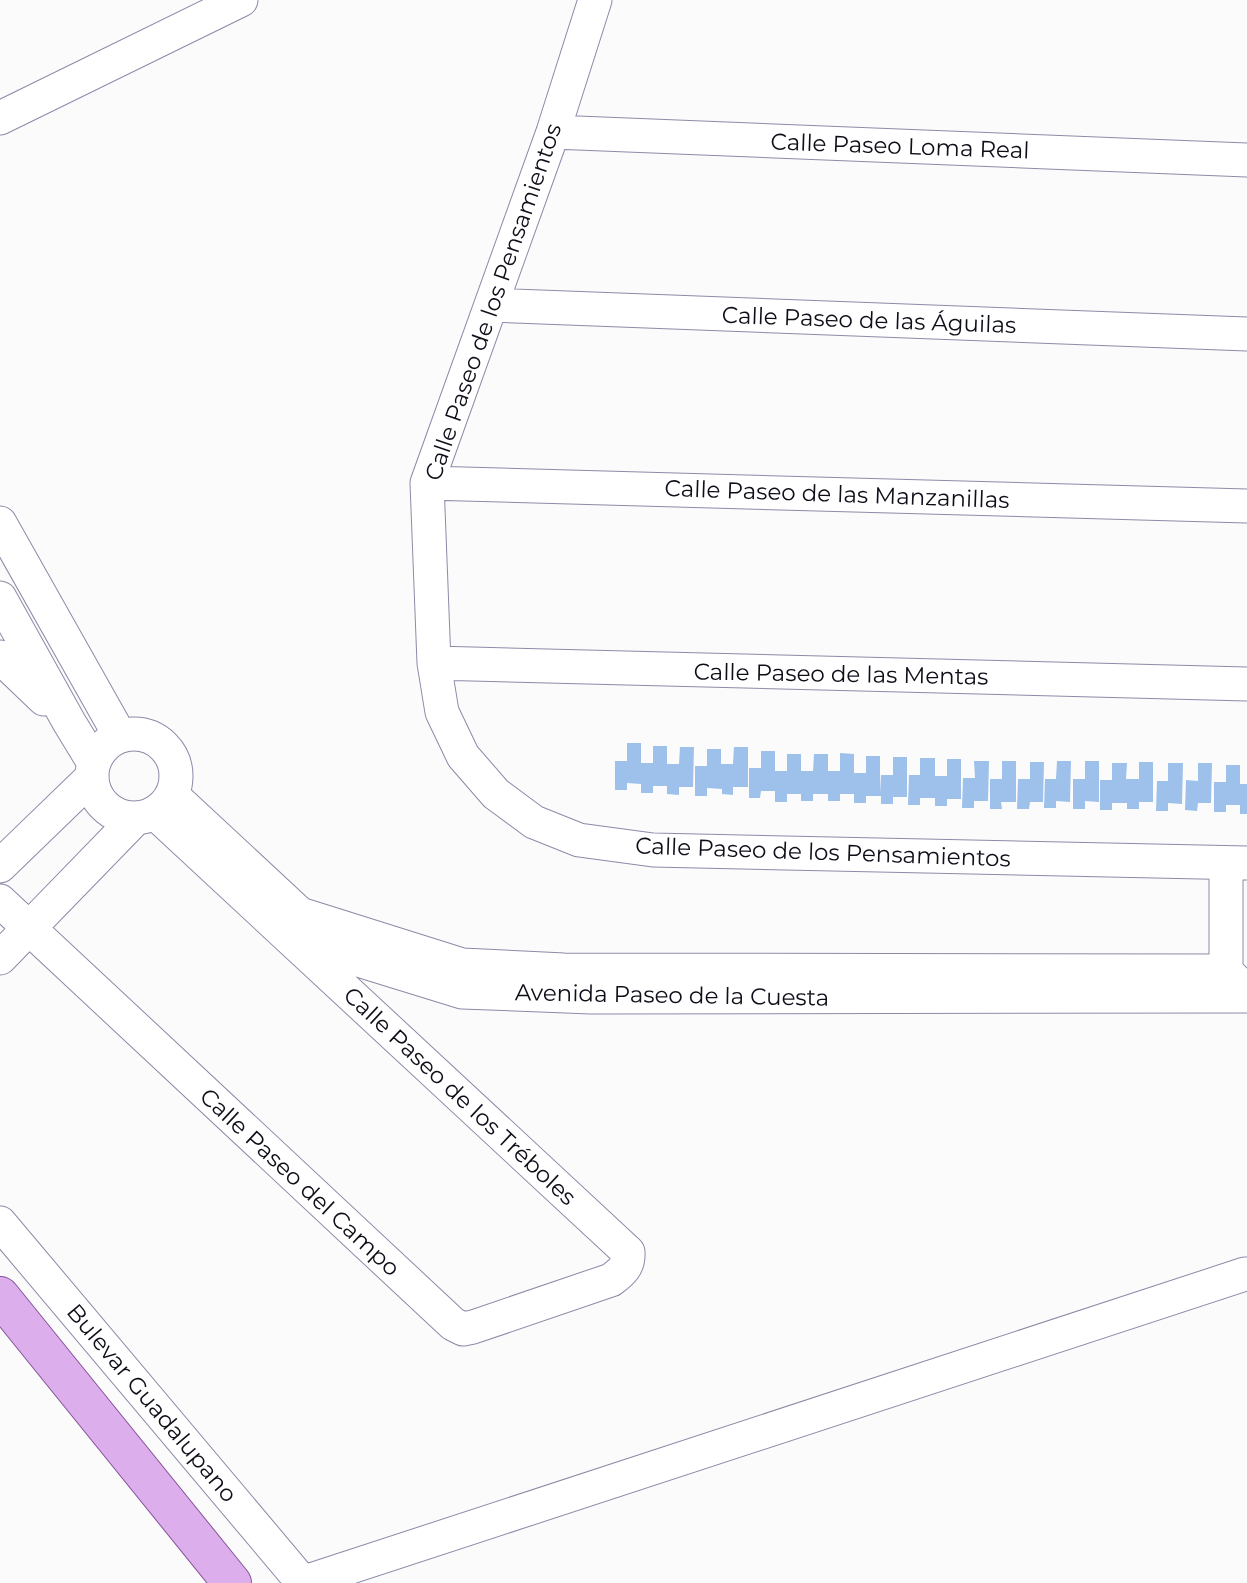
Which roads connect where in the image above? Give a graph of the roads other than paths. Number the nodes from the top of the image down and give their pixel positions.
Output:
1 (242, 0) edge
2 (595, 0) edge
3 (0, 118) edge
4 (553, 132) junction
5 (1247, 160) edge
6 (491, 305) junction
7 (1247, 334) edge
8 (427, 482) junction
9 (1247, 506) edge
10 (0, 523) edge
11 (0, 598) edge
12 (0, 657) edge
13 (434, 663) junction
14 (1247, 684) edge
15 (69, 722) junction
16 (120, 736) junction
17 (93, 770) junction
18 (154, 808) junction
19 (1237, 863) edge
20 (0, 866) edge
21 (0, 901) edge
22 (29, 928) junction
23 (291, 939) junction
24 (0, 958) edge
25 (1240, 986) edge
26 (0, 1223) edge
27 (628, 1252) joint
28 (1245, 1274) dead end
29 (0, 1296) edge
30 (232, 1583) edge
31 (303, 1583) edge

1 - 3 street
2 - 4 street, Calle Paseo de los Pensamientos
4 - 5 street, Calle Paseo Loma Real
4 - 6 street, Calle Paseo de los Pensamientos
6 - 7 street, Calle Paseo de las Águilas
6 - 8 street, Calle Paseo de los Pensamientos
8 - 9 street, Calle Paseo de las Manzanillas
8 - 13 street, Calle Paseo de los Pensamientos
10 - 16 street
11 - 15 street
12 - 15 street
13 - 14 street, Calle Paseo de las Mentas
13 - 19 street, Calle Paseo de los Pensamientos
15 - 17 street
16 - 17 street
16 - 18 street
17 - 18 street
17 - 20 street
18 - 22 street
18 - 23 street, Avenida Paseo de la Cuesta
18 - 25 street, Avenida Paseo de la Cuesta
19 - 25 street
21 - 22 street, Calle Paseo del Campo
22 - 24 street
22 - 27 street, Calle Paseo del Campo
23 - 25 street, Avenida Paseo de la Cuesta
23 - 27 street, Calle Paseo de los Tréboles
26 - 31 street, Bulevar Guadalupano
28 - 31 street
29 - 30 main road

